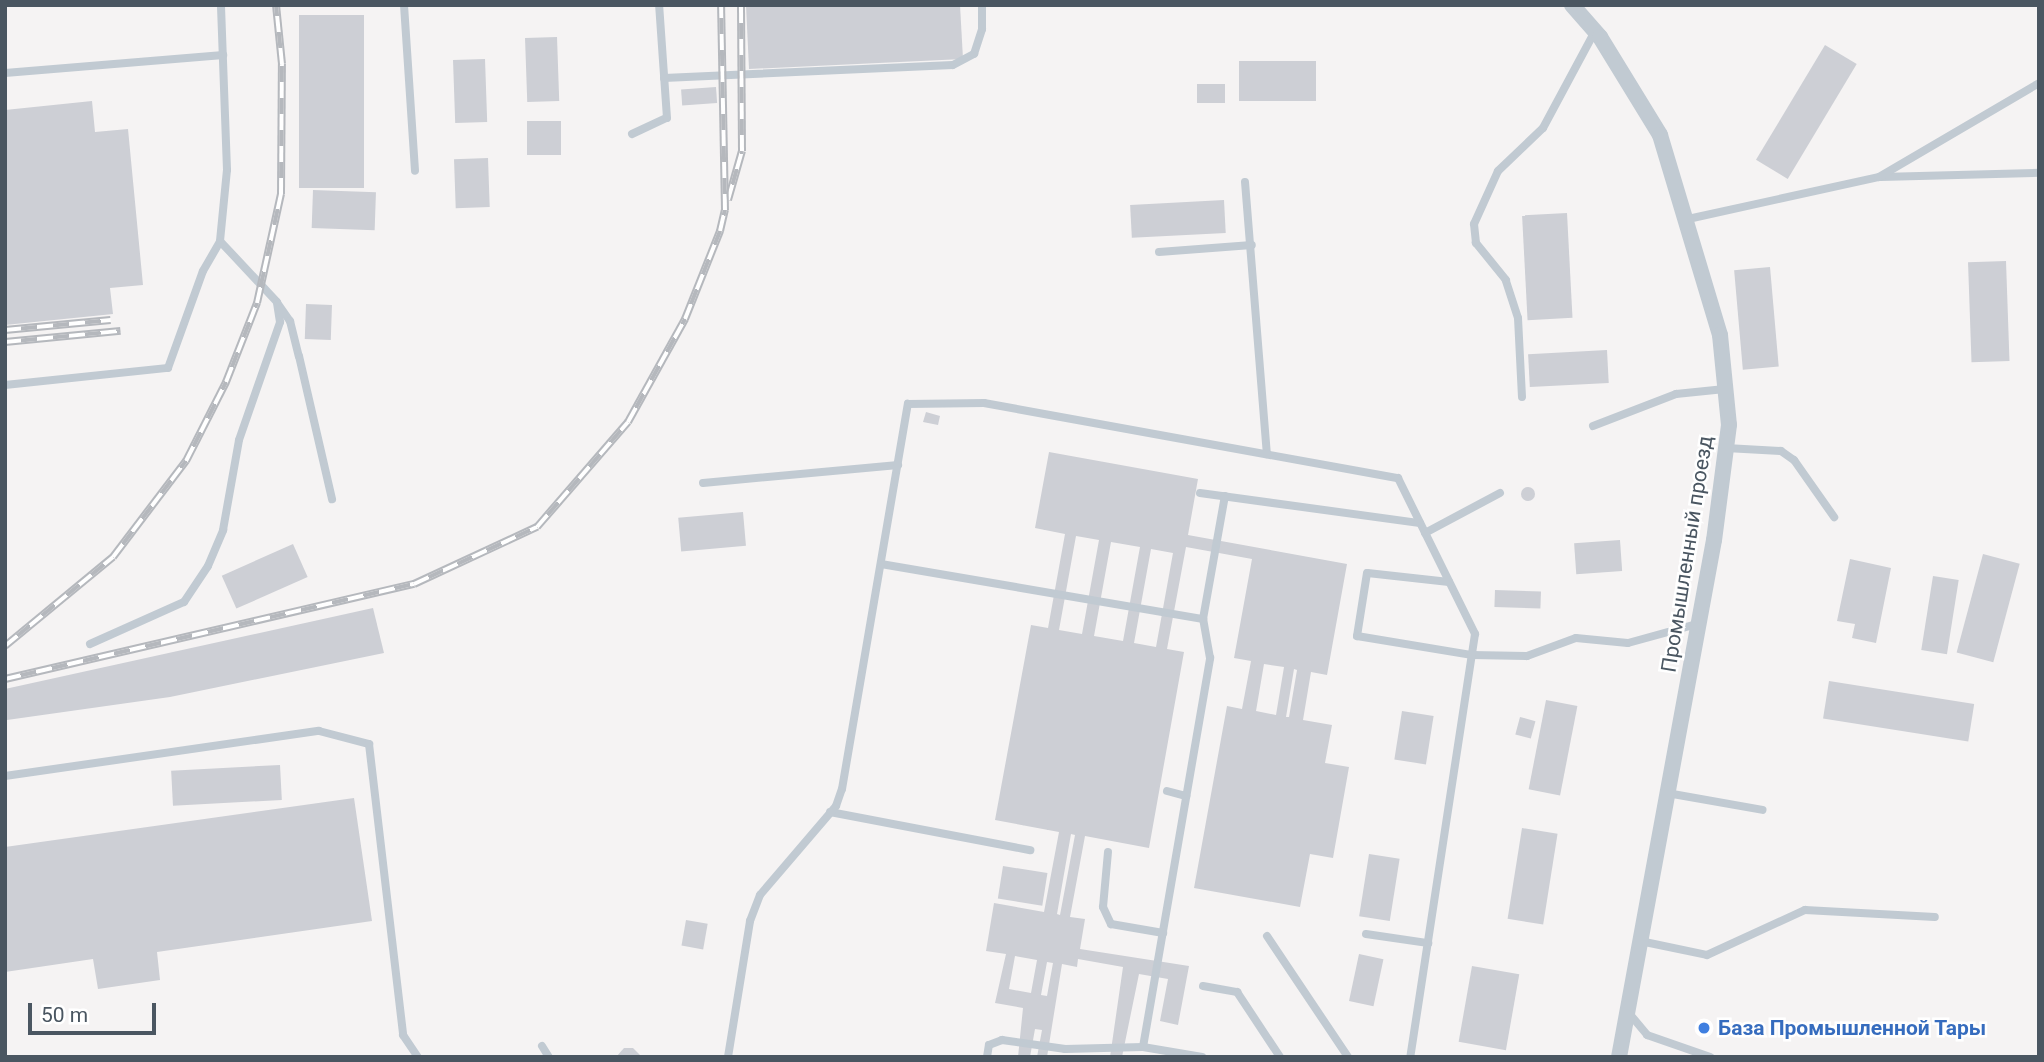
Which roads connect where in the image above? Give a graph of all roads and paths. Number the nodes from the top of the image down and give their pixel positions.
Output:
1 (220, 5) edge
2 (404, 5) edge
3 (659, 5) edge
4 (982, 5) edge
5 (1572, 5) edge
6 (1594, 31) junction
7 (223, 55) junction
8 (5, 73) edge
9 (664, 78) junction
10 (2039, 83) edge
11 (632, 134) dead end
12 (415, 171) dead end
13 (2039, 173) edge
14 (1879, 177) junction
15 (1245, 182) dead end
16 (1688, 219) junction
17 (220, 241) junction
18 (1252, 245) junction
19 (1159, 252) dead end
20 (276, 302) junction
21 (5, 384) edge
22 (1726, 389) junction
23 (1522, 397) dead end
24 (1593, 426) dead end
25 (1726, 448) junction
26 (1267, 454) junction
27 (898, 465) junction
28 (703, 483) dead end
29 (1200, 493) dead end
30 (1500, 493) dead end
31 (1225, 496) junction
32 (332, 499) dead end
33 (1834, 517) dead end
34 (1420, 523) junction
35 (1425, 533) junction
36 (881, 564) junction
37 (1450, 582) junction
38 (1203, 619) junction
39 (1697, 624) junction
40 (90, 644) dead end
41 (1472, 655) junction
42 (5, 776) edge
43 (1167, 792) dead end
44 (1667, 793) junction
45 (1186, 796) junction
46 (1763, 810) dead end
47 (830, 812) junction
48 (1030, 850) dead end
49 (1108, 852) dead end
50 (1935, 917) dead end
51 (1163, 933) junction
52 (1366, 934) dead end
53 (1267, 936) dead end
54 (1640, 941) junction
55 (1427, 943) junction
56 (1203, 986) dead end
57 (1628, 1012) junction
58 (542, 1046) dead end
59 (1143, 1047) junction
60 (418, 1057) edge
61 (549, 1057) edge
62 (728, 1057) edge
63 (987, 1057) edge
64 (1202, 1057) edge
65 (1280, 1057) edge
66 (1348, 1057) edge
67 (1410, 1057) edge
68 (1619, 1057) edge
69 (1710, 1057) edge

1 - 7 lane
2 - 12 lane
3 - 9 lane
4 - 9 lane
5 - 6 street, Промышленный проезд
6 - 16 street, Промышленный проезд
6 - 23 lane
7 - 8 lane
7 - 17 lane
9 - 11 lane
10 - 14 lane
13 - 14 lane
14 - 16 lane
15 - 18 lane
16 - 22 street, Промышленный проезд
17 - 20 lane
17 - 21 lane
18 - 19 lane
18 - 26 lane
20 - 32 lane
20 - 40 lane
22 - 24 lane
22 - 25 street, Промышленный проезд
25 - 33 lane
25 - 39 street, Промышленный проезд
26 - 27 lane
26 - 34 lane
27 - 28 lane
27 - 36 lane
29 - 31 lane
30 - 35 lane
31 - 34 lane
31 - 38 lane
34 - 35 lane
35 - 37 lane
36 - 38 lane
36 - 47 lane
37 - 41 lane
37 - 41 lane
38 - 45 lane
39 - 41 lane
39 - 44 street, Промышленный проезд
41 - 55 lane
42 - 60 lane
43 - 45 lane
44 - 46 lane
44 - 54 street, Промышленный проезд
45 - 51 lane
47 - 48 lane
47 - 62 lane
49 - 51 lane
50 - 54 lane
51 - 59 lane
52 - 55 lane
53 - 66 lane
54 - 57 street, Промышленный проезд
55 - 67 lane
56 - 65 lane
57 - 68 street, Промышленный проезд
57 - 69 lane
58 - 61 lane
59 - 63 lane
59 - 64 lane

